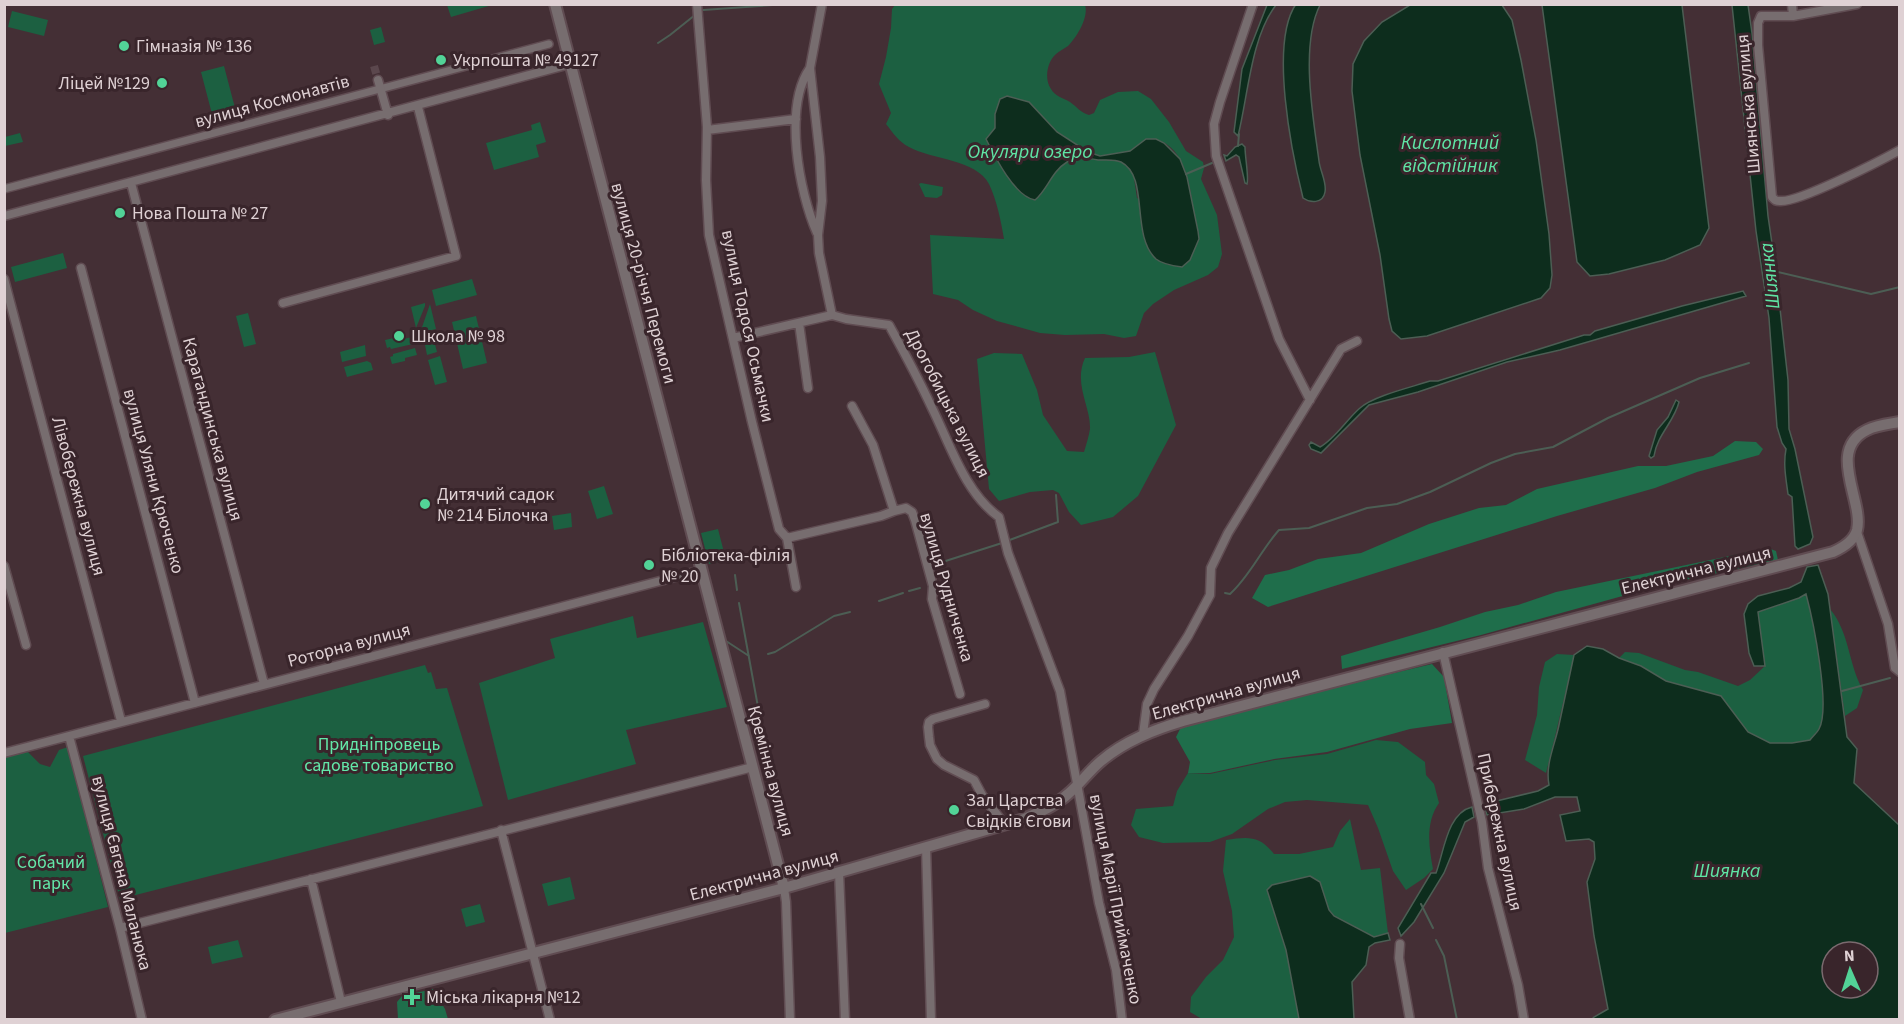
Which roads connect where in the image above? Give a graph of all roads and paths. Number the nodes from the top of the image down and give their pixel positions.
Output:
1 (555, 4) edge
2 (697, 4) edge
3 (822, 4) edge
4 (1253, 4) edge
5 (1792, 4) edge
6 (1857, 4) edge
7 (1793, 16) junction
8 (549, 44) dead end
9 (570, 64) junction
10 (810, 68) junction
11 (378, 80) tunnel mouth
12 (380, 89) junction
13 (418, 106) junction
14 (388, 115) junction
15 (796, 119) junction
16 (707, 130) junction
17 (1899, 150) edge
18 (131, 183) junction
19 (4, 189) edge
20 (4, 216) edge
21 (818, 235) junction
22 (81, 268) dead end
23 (4, 279) edge
24 (283, 303) dead end
25 (832, 315) junction
26 (799, 323) junction
27 (733, 338) junction
28 (1357, 341) dead end
29 (808, 388) dead end
30 (1310, 400) junction
31 (852, 406) dead end
32 (1899, 422) edge
33 (894, 511) junction
34 (1857, 532) junction
35 (787, 538) junction
36 (4, 566) edge
37 (702, 570) junction
38 (796, 587) dead end
39 (26, 645) dead end
40 (1443, 652) junction
41 (1899, 672) edge
42 (264, 684) junction
43 (960, 694) dead end
44 (195, 703) junction
45 (985, 704) dead end
46 (120, 721) junction
47 (1143, 734) junction
48 (69, 736) junction
49 (4, 753) edge
50 (750, 756) junction
51 (1078, 784) junction
52 (1005, 825) junction
53 (501, 830) junction
54 (926, 847) junction
55 (839, 872) junction
56 (311, 879) junction
57 (784, 888) junction
58 (120, 928) junction
59 (1400, 944) dead end
60 (532, 953) junction
61 (341, 1002) junction
62 (142, 1020) edge
63 (275, 1020) edge
64 (550, 1020) edge
65 (790, 1020) edge
66 (845, 1020) edge
67 (931, 1020) edge
68 (1122, 1020) edge
69 (1410, 1020) edge
70 (1524, 1020) edge

1 - 9 street, вулиця 20-річчя Перемоги
2 - 16 street, вулиця Тодося Осьмачки
3 - 10 street
4 - 30 street
5 - 7 street
6 - 7 street
7 - 17 street, Шиянська вулиця
8 - 12 street, вулиця Космонавтів
9 - 13 street
9 - 37 street, вулиця 20-річчя Перемоги
10 - 15 street
10 - 21 street
11 - 12 street
12 - 14 street
12 - 19 street, вулиця Космонавтів
13 - 14 street
13 - 24 street
14 - 18 street
15 - 16 street
15 - 21 street
16 - 27 street, вулиця Тодося Осьмачки
18 - 20 street
18 - 42 street, Карагандинська вулиця
21 - 25 street
22 - 44 street, вулиця Уляни Крюченко
23 - 46 street, Лівобережна вулиця
25 - 26 street
25 - 51 street, Дрогобицька вулиця
26 - 27 street
26 - 29 street
27 - 35 street, вулиця Тодося Осьмачки
28 - 30 street
30 - 47 street
31 - 33 street, вулиця Рудниченка
32 - 34 street
33 - 35 street
33 - 43 street, вулиця Рудниченка
34 - 40 street, Електрична вулиця
34 - 41 street
35 - 38 street
36 - 39 street
37 - 42 street, Роторна вулиця
37 - 50 street, Кремінна вулиця
40 - 47 street, Електрична вулиця
40 - 70 street, Прибережна вулиця
42 - 44 street, Роторна вулиця
44 - 46 street, Роторна вулиця
45 - 52 street
46 - 48 street, Роторна вулиця
47 - 51 street, Електрична вулиця
48 - 49 street, Роторна вулиця
48 - 58 street, вулиця Євгена Маланюка
50 - 53 street
50 - 57 street, Кремінна вулиця
51 - 52 street, Електрична вулиця
51 - 68 street, вулиця Марії Приймаченко
52 - 54 street, Електрична вулиця
53 - 56 street
53 - 60 street
54 - 55 street, Електрична вулиця
54 - 67 street
55 - 57 street, Електрична вулиця
55 - 66 street
56 - 58 street
56 - 61 street
57 - 60 street, Електрична вулиця
57 - 65 street, Кремінна вулиця
58 - 62 street, вулиця Євгена Маланюка
59 - 69 street
60 - 61 street, Електрична вулиця
60 - 64 street
61 - 63 street, Електрична вулиця

